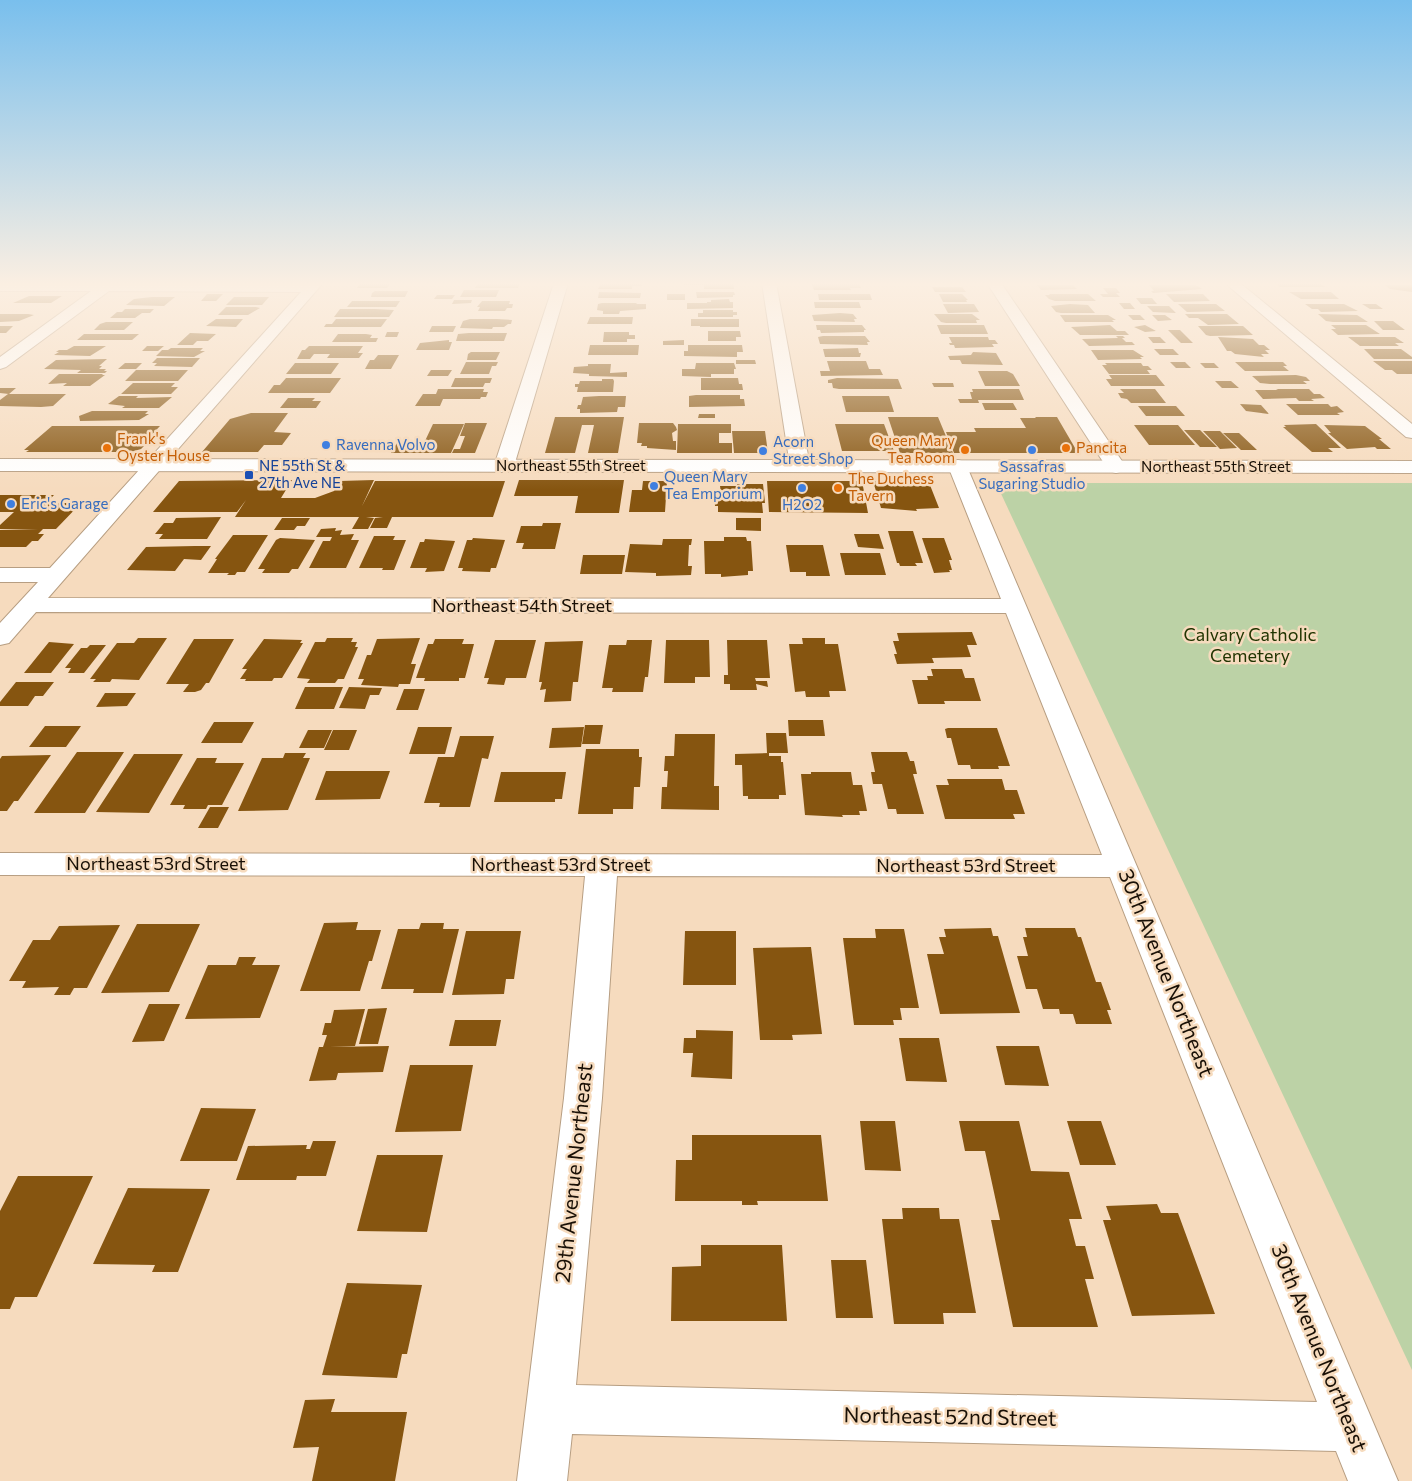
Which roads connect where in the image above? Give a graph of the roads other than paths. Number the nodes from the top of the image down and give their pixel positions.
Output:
1 (16, 352) edge
2 (255, 352) edge
3 (539, 352) edge
4 (781, 352) edge
5 (1040, 352) edge
6 (1315, 352) edge
7 (0, 364) edge
8 (1412, 433) edge
9 (0, 465) edge
10 (154, 466) junction
11 (504, 466) junction
12 (800, 466) junction
13 (958, 466) junction
14 (1116, 467) junction
15 (1412, 467) edge
16 (0, 575) edge
17 (56, 575) junction
18 (29, 605) junction
19 (1014, 606) junction
20 (0, 638) edge
21 (0, 864) edge
22 (602, 865) junction
23 (1122, 866) junction
24 (550, 1409) junction
25 (1350, 1427) junction
26 (542, 1481) edge
27 (1373, 1481) edge

1 - 7 street
2 - 10 street
3 - 11 street
4 - 12 street
5 - 14 street
6 - 8 street
9 - 10 street, Northeast 55th Street
10 - 11 street, Northeast 55th Street
10 - 17 street
11 - 12 street, Northeast 55th Street
12 - 13 street, Northeast 55th Street
13 - 14 street, Northeast 55th Street
13 - 19 street, 30th Avenue Northeast
14 - 15 street, Northeast 55th Street
16 - 17 street
17 - 18 street
18 - 19 street, Northeast 54th Street
18 - 20 street
19 - 23 street, 30th Avenue Northeast
21 - 22 street, Northeast 53rd Street
22 - 23 street, Northeast 53rd Street
22 - 24 street, 29th Avenue Northeast
23 - 25 street, 30th Avenue Northeast
24 - 25 street, Northeast 52nd Street
24 - 26 street, 29th Avenue Northeast
25 - 27 street, 30th Avenue Northeast

